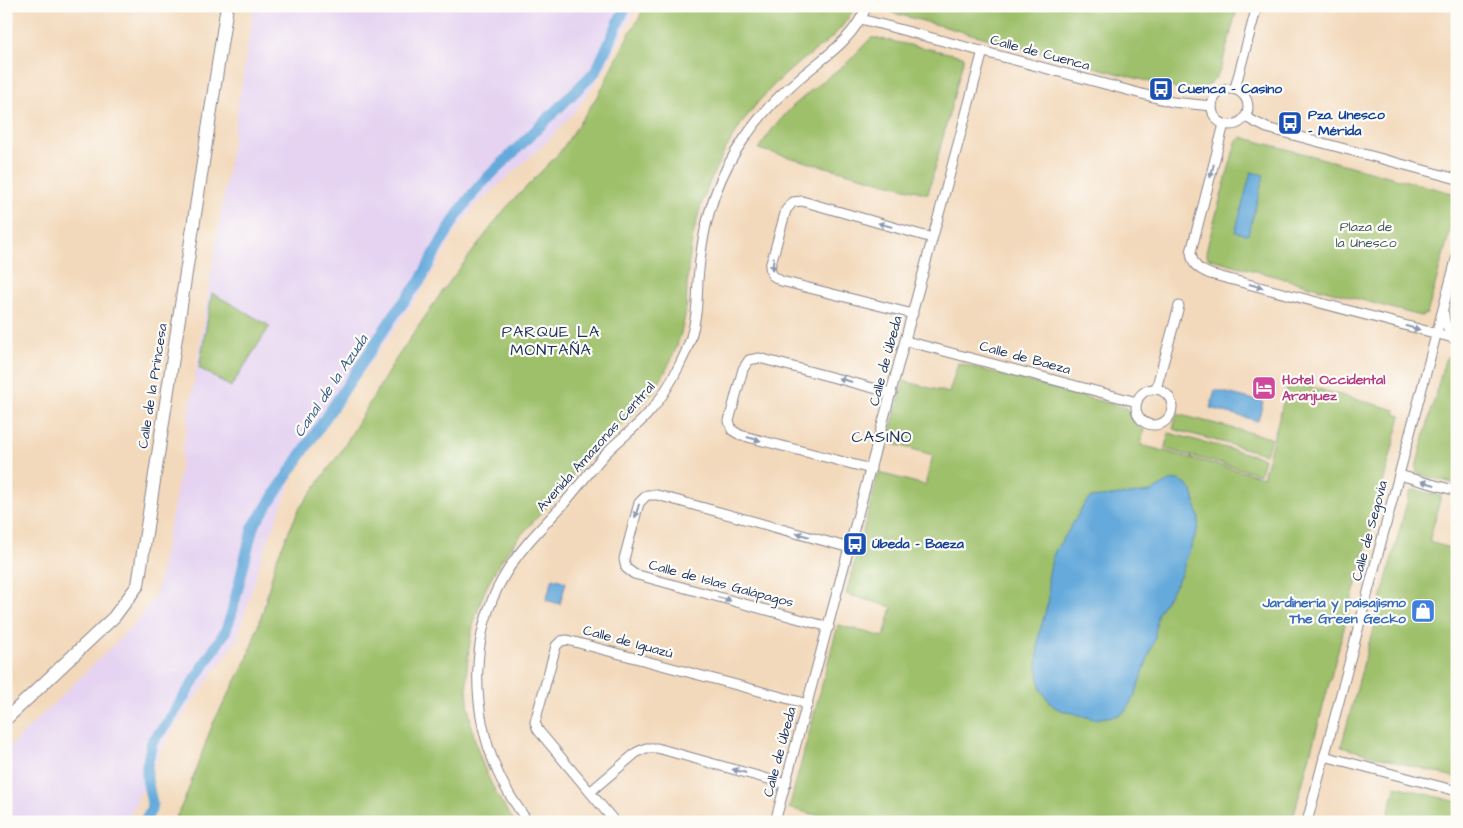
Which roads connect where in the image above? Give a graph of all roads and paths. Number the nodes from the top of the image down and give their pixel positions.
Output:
1 (227, 6) edge
2 (867, 6) edge
3 (1257, 6) edge
4 (861, 19) junction
5 (983, 51) junction
6 (1235, 88) junction
7 (1212, 106) junction
8 (1246, 117) junction
9 (1224, 124) junction
10 (1457, 180) edge
11 (932, 238) junction
12 (1457, 256) edge
13 (1447, 294) junction
14 (1179, 306) dead end
15 (913, 314) junction
16 (1436, 334) junction
17 (1457, 339) edge
18 (906, 341) junction
19 (1156, 390) junction
20 (892, 393) junction
21 (1137, 402) junction
22 (871, 470) junction
23 (1399, 475) junction
24 (1457, 491) edge
25 (850, 548) junction
26 (829, 627) junction
27 (808, 704) junction
28 (6, 719) edge
29 (1324, 756) junction
30 (786, 784) junction
31 (590, 792) junction
32 (1457, 792) edge
33 (528, 822) edge
34 (615, 822) edge
35 (775, 822) edge
36 (1307, 822) edge

1 - 28 street, Calle de la Princesa
2 - 4 street, Avenida Amazonas Central
3 - 6 street
4 - 5 street, Calle de Cuenca
4 - 33 street, Avenida Amazonas Central
5 - 7 street, Calle de Cuenca
5 - 11 street, Calle de Úbeda
6 - 7 street
6 - 8 street
7 - 9 street
8 - 9 street
8 - 10 street
9 -> 16 street
11 - 15 street, Calle de Úbeda
11 -> 15 street
12 - 13 street
13 - 16 street
13 - 17 street
14 - 19 street
15 - 18 street, Calle de Úbeda
16 - 17 street
16 - 23 street, Calle de Segovia
18 - 20 street, Calle de Úbeda
18 - 21 street, Calle de Baeza
19 - 21 street
19 - 21 street
20 - 22 street, Calle de Úbeda
20 -> 22 street
22 - 25 street, Calle de Úbeda
24 -> 23 street
23 - 29 street, Calle de Segovia
25 - 26 street, Calle de Úbeda
25 -> 26 street, Calle de Islas Galápagos
26 - 27 street, Calle de Úbeda
27 - 30 street, Calle de Úbeda
27 - 31 street, Calle de Iguazú
29 - 32 street
29 - 36 street, Calle de Segovia
30 -> 31 street
30 - 35 street, Calle de Úbeda
31 - 34 street, Calle de Iguazú

